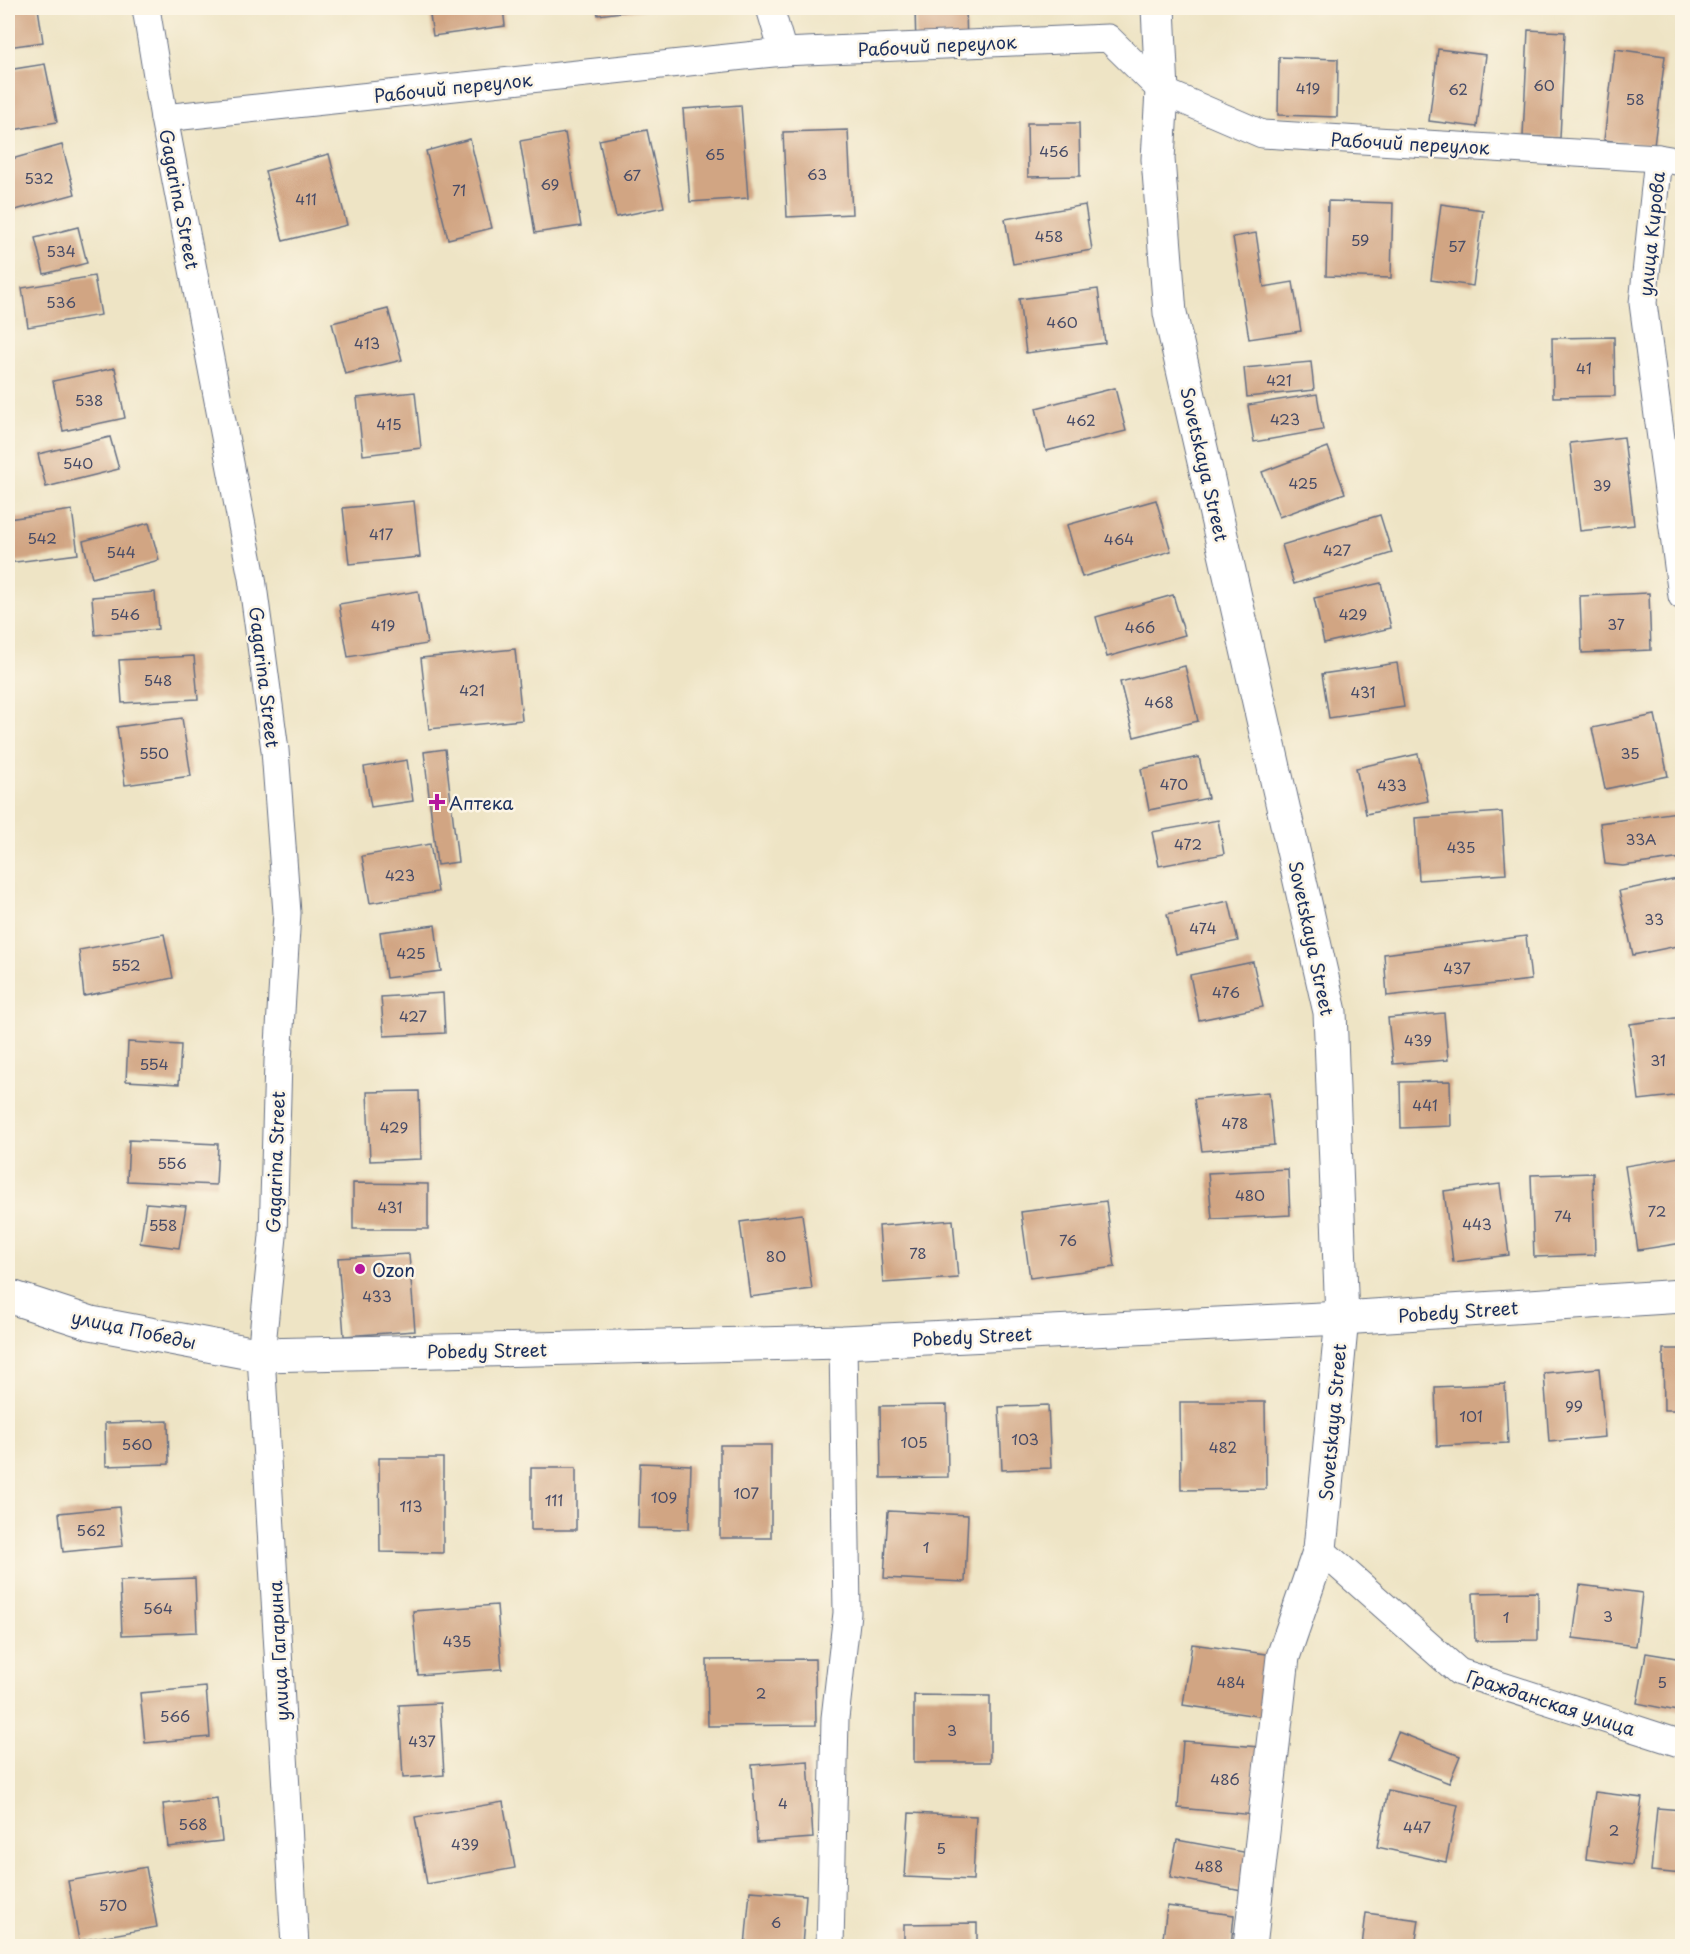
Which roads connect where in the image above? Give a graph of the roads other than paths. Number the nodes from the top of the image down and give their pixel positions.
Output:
1 (146, 8) edge
2 (770, 8) edge
3 (1158, 8) edge
4 (783, 52) junction
5 (1162, 92) junction
6 (164, 118) junction
7 (1670, 160) edge
8 (1683, 596) edge
9 (8, 1296) edge
10 (1683, 1296) edge
11 (1342, 1318) junction
12 (843, 1342) junction
13 (261, 1355) junction
14 (1320, 1549) junction
15 (1683, 1744) edge
16 (295, 1947) edge
17 (830, 1947) edge
18 (1250, 1947) edge

1 - 6 street, Gagarina Street
2 - 4 street
3 - 5 street, Sovetskaya Street
4 - 5 street, Рабочий переулок
4 - 6 street, Рабочий переулок
5 - 7 street, Рабочий переулок
5 - 11 street, Sovetskaya Street
6 - 13 street, Gagarina Street
7 - 8 street, улица Кирова
9 - 13 street, улица Победы
10 - 11 street, Pobedy Street
11 - 12 street, Pobedy Street
11 - 14 street, Sovetskaya Street
12 - 13 street, Pobedy Street
12 - 17 street
13 - 16 street, улица Гагарина
14 - 15 street, Гражданская улица
14 - 18 street, Sovetskaya Street

